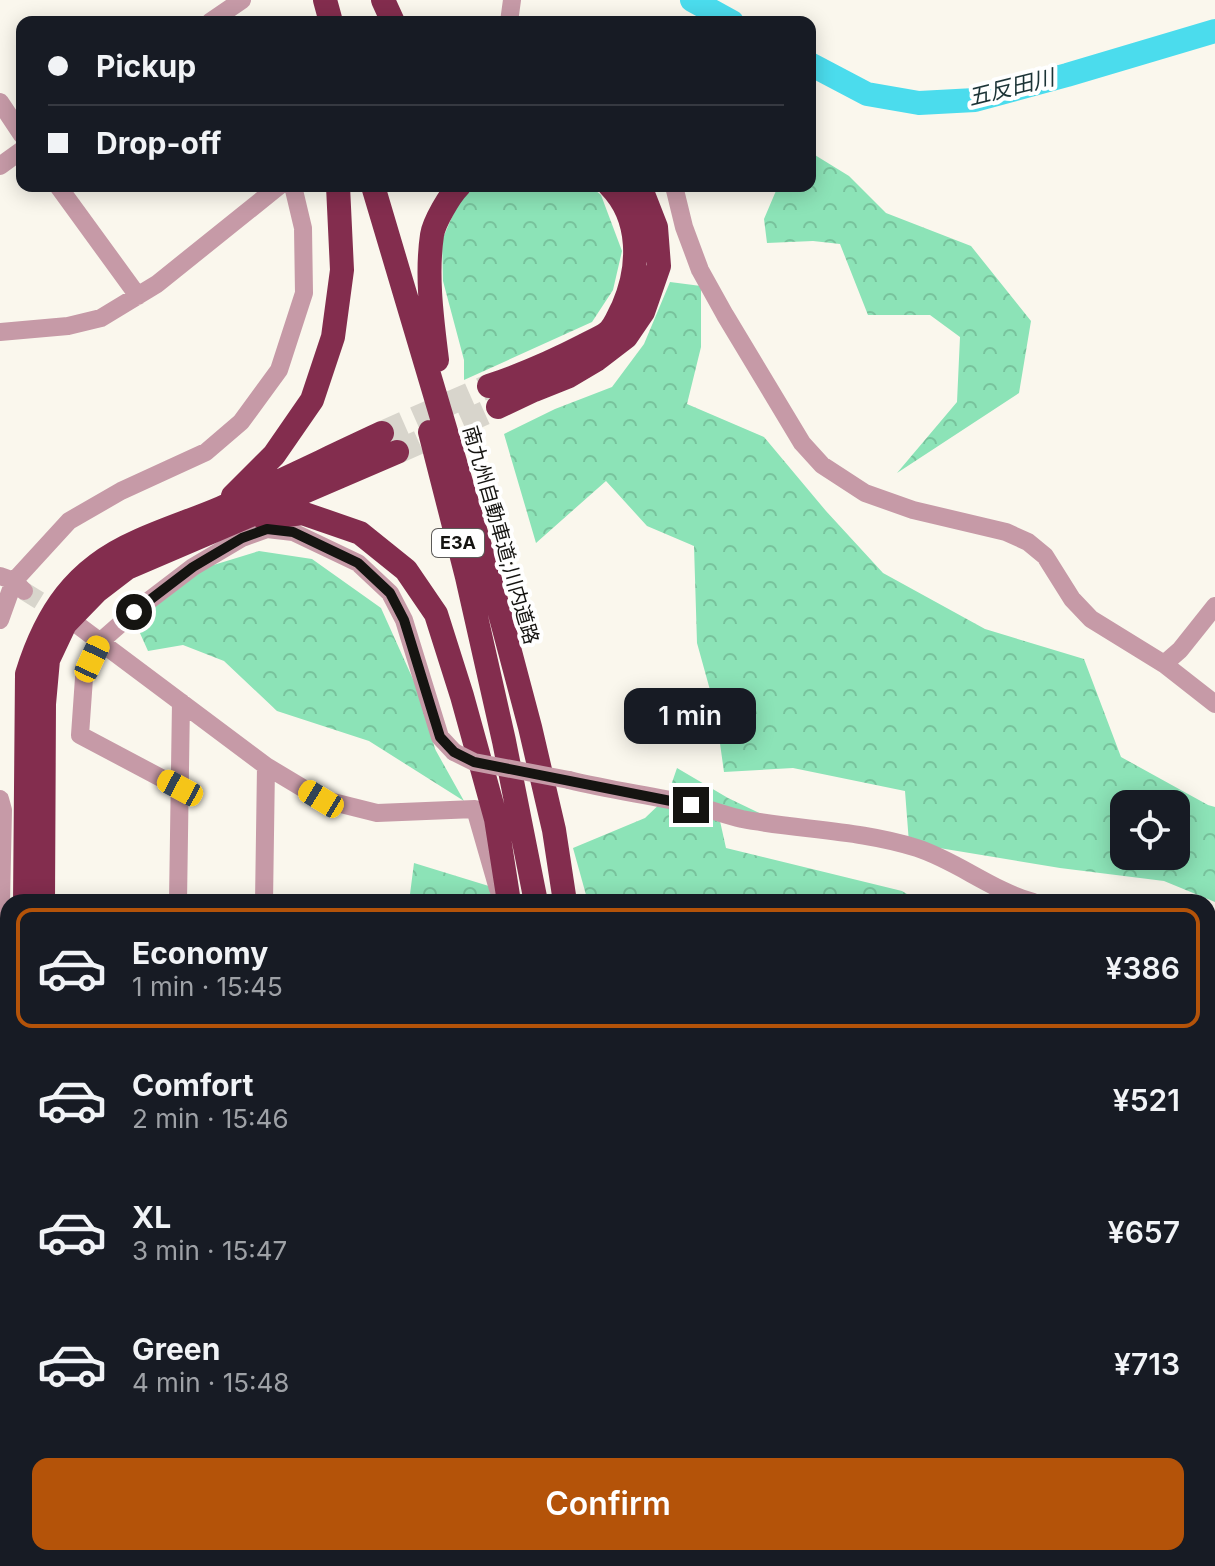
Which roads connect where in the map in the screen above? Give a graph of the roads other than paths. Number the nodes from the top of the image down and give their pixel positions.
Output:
1 (242, 0) edge
2 (219, 16) edge
3 (0, 102) edge
4 (16, 126) edge
5 (62, 192) edge
6 (272, 192) edge
7 (294, 192) edge
8 (373, 192) edge
9 (374, 192) edge
10 (453, 192) edge
11 (616, 192) edge
12 (642, 192) edge
13 (675, 192) edge
14 (339, 195) edge
15 (138, 296) junction
16 (0, 332) edge
17 (382, 433) tunnel mouth
18 (397, 452) tunnel mouth
19 (227, 515) junction
20 (13, 583) edge
21 (1215, 606) edge
22 (0, 620) edge
23 (79, 626) tunnel mouth
24 (101, 641) junction
25 (1164, 664) junction
26 (523, 701) junction
27 (181, 702) junction
28 (1215, 704) edge
29 (266, 766) junction
30 (180, 788) junction
31 (0, 799) edge
32 (1, 894) edge
33 (25, 894) edge
34 (43, 894) edge
35 (178, 894) edge
36 (264, 894) edge
37 (499, 894) edge
38 (508, 894) edge
39 (534, 894) edge
40 (564, 894) edge
41 (1011, 894) edge

1 - 2 street
3 - 4 street
5 - 15 street
6 - 15 street
7 - 20 street
8 - 39 highway, 南九州自動車道;川内道路 / E3A
9 - 26 highway, 南九州自動車道;川内道路 / E3A
10 - 26 highway
11 - 12 highway
13 - 25 street
14 - 19 highway
15 - 16 street
17 - 19 highway
18 - 19 highway
19 - 33 highway
19 - 34 highway
19 - 38 highway
20 - 22 street
21 - 25 street
23 - 24 street
24 - 27 street
24 - 30 street
24 - 41 street, bridge
25 - 28 street
26 - 40 highway, 南九州自動車道;川内道路 / E3A
27 - 29 street
27 - 30 street
29 - 36 street
29 - 37 street
30 - 35 street
31 - 32 street

